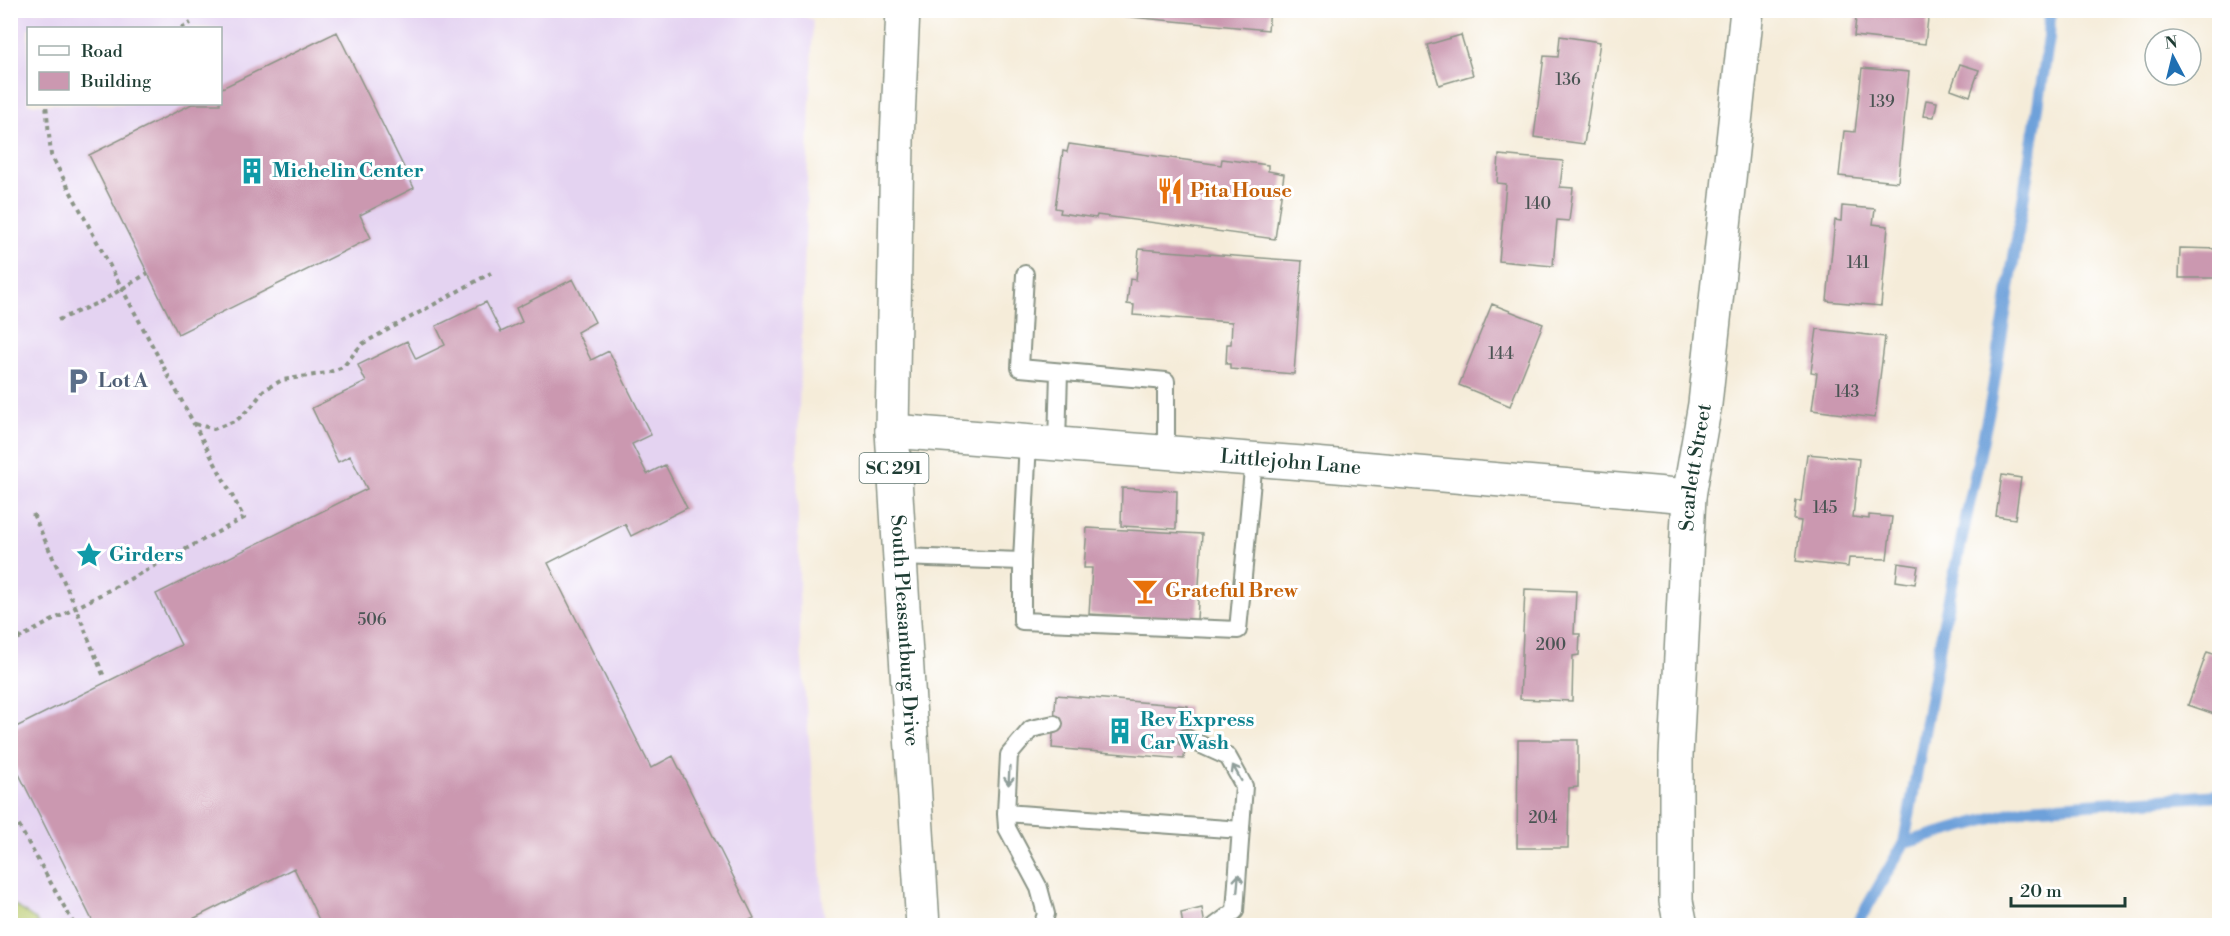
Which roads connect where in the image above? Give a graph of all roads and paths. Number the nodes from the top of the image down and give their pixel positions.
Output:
1 (903, 10) edge
2 (1747, 10) edge
3 (191, 23) dead end
4 (183, 27) edge
5 (46, 105) edge
6 (148, 273) dead end
7 (491, 273) dead end
8 (1025, 274) dead end
9 (122, 289) junction
10 (58, 320) dead end
11 (1059, 372) junction
12 (194, 424) junction
13 (892, 431) junction
14 (1042, 442) junction
15 (1166, 452) junction
16 (1254, 459) junction
17 (1689, 496) junction
18 (33, 514) dead end
19 (899, 557) junction
20 (1022, 561) junction
21 (76, 608) junction
22 (10, 643) edge
23 (105, 677) dead end
24 (1054, 724) dead end
25 (1186, 738) dead end
26 (10, 810) edge
27 (1006, 813) junction
28 (1240, 830) junction
29 (75, 926) edge
30 (923, 926) edge
31 (1042, 926) edge
32 (1215, 926) edge
33 (1681, 926) edge

1 - 13 street, South Pleasantburg Drive / SC 291
2 - 17 street, Scarlett Street
3 - 4 path
5 - 9 path
6 - 9 path
7 - 12 path
8 - 11 lane
9 - 10 path
9 - 12 path
11 - 14 lane
11 - 15 lane
12 - 21 path
13 - 14 street, Littlejohn Lane
13 - 19 street, South Pleasantburg Drive / SC 291
14 - 15 street, Littlejohn Lane
14 - 20 lane
15 - 16 street, Littlejohn Lane
16 - 17 street, Littlejohn Lane
16 - 20 lane
17 - 33 street, Scarlett Street
18 - 21 path
19 - 20 lane
19 - 30 street, South Pleasantburg Drive / SC 291
21 - 22 path
21 - 23 path
24 -> 27 lane
28 -> 25 lane
26 - 29 path
27 - 28 lane
27 - 31 lane
32 -> 28 lane

